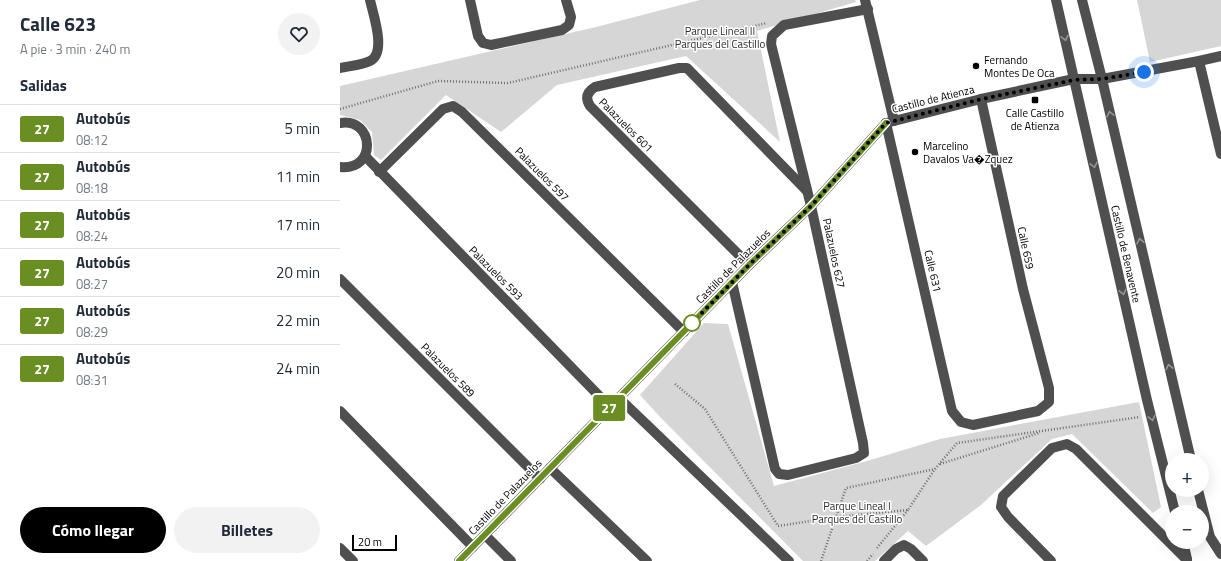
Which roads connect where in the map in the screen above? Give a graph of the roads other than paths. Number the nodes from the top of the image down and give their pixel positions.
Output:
1 (370, 0) edge
2 (470, 0) edge
3 (566, 0) edge
4 (1056, 0) edge
5 (1082, 0) edge
6 (866, 5) edge
7 (1221, 56) edge
8 (1199, 61) junction
9 (340, 68) edge
10 (1102, 79) junction
11 (1074, 80) junction
12 (982, 99) junction
13 (890, 122) junction
14 (340, 123) edge
15 (1221, 154) edge
16 (365, 156) junction
17 (340, 167) edge
18 (379, 172) junction
19 (808, 192) junction
20 (811, 206) junction
21 (749, 265) junction
22 (340, 279) edge
23 (732, 282) junction
24 (684, 332) junction
25 (619, 398) junction
26 (610, 407) junction
27 (340, 411) edge
28 (961, 422) joint
29 (1189, 453) edge
30 (550, 468) junction
31 (540, 479) junction
32 (1200, 497) edge
33 (1173, 505) edge
34 (485, 535) junction
35 (473, 547) junction
36 (340, 548) edge
37 (1185, 549) edge
38 (1221, 554) edge
39 (1188, 560) edge
40 (353, 561) edge
41 (459, 561) edge
42 (511, 561) edge
43 (646, 561) edge
44 (789, 561) edge
45 (884, 561) edge
46 (923, 561) edge
47 (1051, 561) edge

1 - 9 street
2 - 3 street
4 -> 11 street, Castillo de Benavente
5 - 10 street, Castillo de Benavente
6 - 13 street, Calle 631
6 - 19 street, Palazuelos 627
7 - 8 street, Castillo de Atienza
8 - 10 street, Castillo de Atienza
8 - 15 street
10 - 11 street, Castillo de Atienza
29 -> 10 street, Castillo de Benavente
11 - 12 street, Castillo de Atienza
11 -> 33 street, Castillo de Benavente
12 - 13 street, Castillo de Atienza
12 - 28 street, Calle 659
13 - 20 street, Castillo de Palazuelos
13 - 28 street, Calle 631
14 - 16 street
16 - 17 street
16 - 18 street, Palazuelos 593
18 - 24 street, Palazuelos 597
18 - 26 street, Palazuelos 593
19 - 20 street, Palazuelos 627
19 - 21 street, Palazuelos 601
20 - 21 street, Castillo de Palazuelos
20 - 23 street, Palazuelos 627
21 - 23 street, Castillo de Palazuelos
22 - 31 street, Palazuelos 589
23 - 24 street, Castillo de Palazuelos
24 - 25 street, Castillo de Palazuelos
25 - 26 street, Castillo de Palazuelos
25 - 44 street
26 - 30 street, Castillo de Palazuelos
27 - 35 street
30 - 31 street, Castillo de Palazuelos
30 - 43 street
31 - 34 street, Castillo de Palazuelos
32 - 38 street
34 - 35 street, Castillo de Palazuelos
34 - 42 street
35 - 41 street, Castillo de Palazuelos
36 - 40 street
37 - 39 street
39 - 47 street
45 - 46 street

